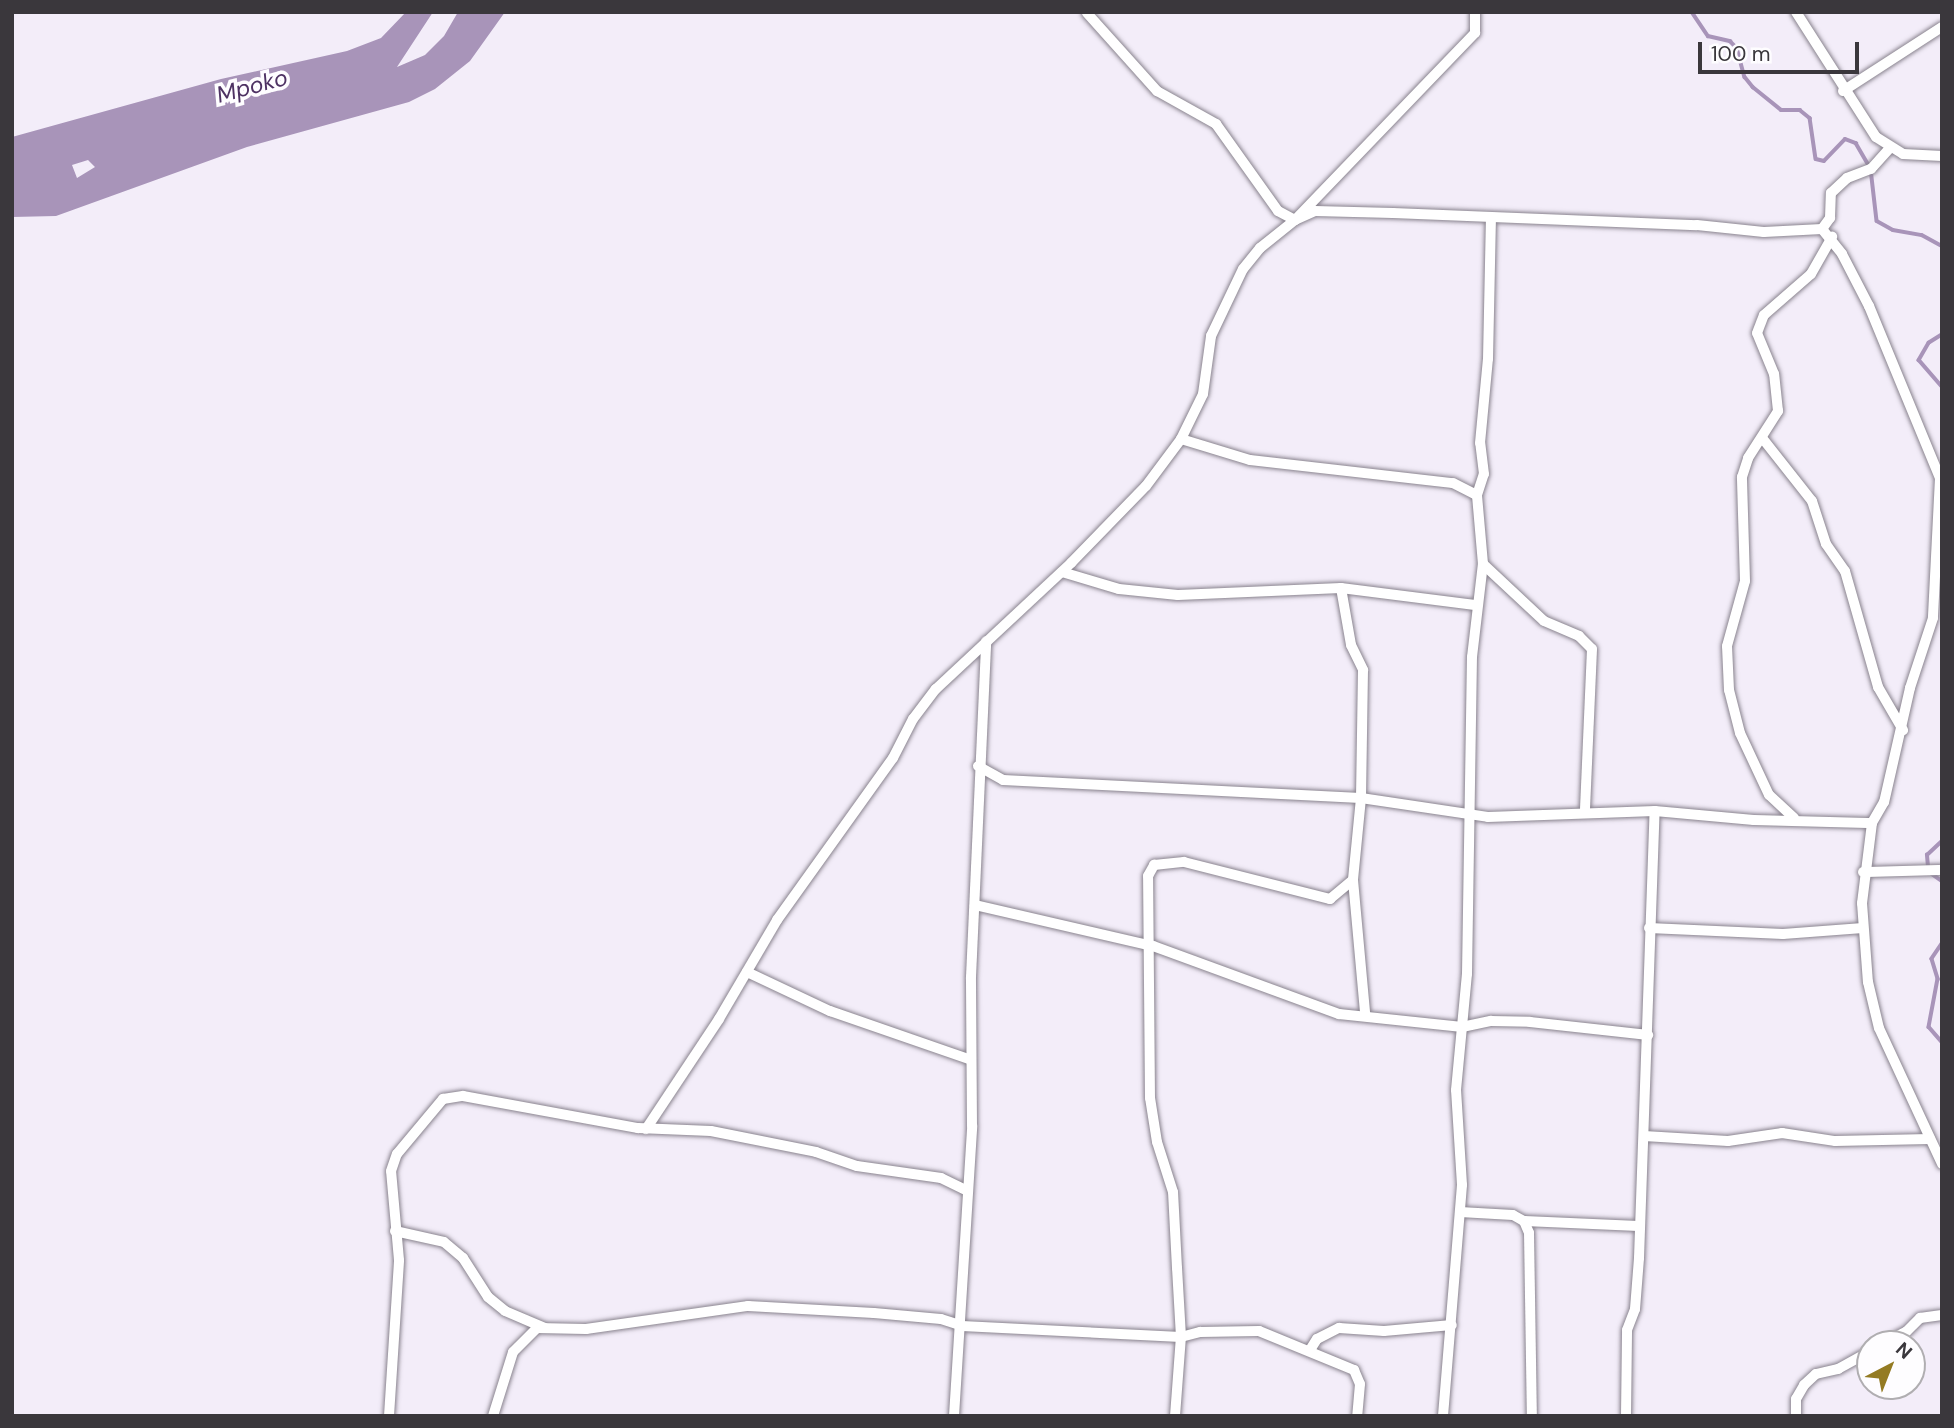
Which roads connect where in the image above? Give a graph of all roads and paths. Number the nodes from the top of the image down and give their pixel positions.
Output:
1 (1475, 12) edge
2 (1796, 12) edge
3 (1087, 13) edge
4 (1942, 27) edge
5 (1843, 91) junction
6 (1889, 149) junction
7 (1942, 156) edge
8 (1491, 219) junction
9 (1295, 220) junction
10 (1827, 233) junction
11 (1181, 439) junction
12 (1763, 439) junction
13 (1477, 495) junction
14 (1483, 564) junction
15 (1062, 572) junction
16 (1341, 588) junction
17 (1475, 605) junction
18 (986, 641) junction
19 (1903, 730) junction
20 (978, 766) junction
21 (1361, 798) junction
22 (1585, 811) junction
23 (1655, 811) junction
24 (1468, 815) junction
25 (1794, 818) junction
26 (1872, 823) junction
27 (1940, 870) edge
28 (1863, 872) junction
29 (1353, 880) junction
30 (975, 905) junction
31 (1649, 928) junction
32 (1863, 928) junction
33 (1148, 945) junction
34 (747, 972) junction
35 (1365, 1013) junction
36 (1462, 1027) junction
37 (1648, 1035) junction
38 (969, 1059) junction
39 (646, 1129) junction
40 (1644, 1136) junction
41 (1930, 1139) junction
42 (1942, 1164) edge
43 (966, 1190) junction
44 (1460, 1212) junction
45 (1524, 1221) junction
46 (1639, 1226) junction
47 (396, 1231) junction
48 (1942, 1315) edge
49 (1452, 1325) junction
50 (961, 1326) junction
51 (545, 1328) junction
52 (1908, 1330) edge
53 (1181, 1336) junction
54 (1310, 1350) junction
55 (1856, 1359) edge
56 (389, 1416) edge
57 (493, 1416) edge
58 (954, 1416) edge
59 (1175, 1416) edge
60 (1357, 1416) edge
61 (1443, 1416) edge
62 (1532, 1416) edge
63 (1626, 1416) edge
64 (1796, 1416) edge

1 - 9 street
2 - 5 street
3 - 9 street
4 - 5 street
5 - 6 street
6 - 7 street
6 - 10 street
8 - 9 street
8 - 10 street
8 - 13 street
9 - 11 street
10 - 12 street
10 - 19 street
11 - 13 street
11 - 15 street
12 - 19 street
12 - 25 street
13 - 14 street
14 - 17 street
14 - 22 street
15 - 16 street
15 - 18 street
16 - 17 street
16 - 21 street
17 - 24 street
18 - 20 street
18 - 34 street
19 - 26 street
20 - 21 street
20 - 30 street
21 - 24 street
21 - 29 street
22 - 23 street
22 - 24 street
23 - 25 street
23 - 31 street
24 - 36 street
25 - 26 street
26 - 28 street
27 - 28 street
28 - 32 street
29 - 33 street
29 - 35 street
30 - 33 street
30 - 38 street
31 - 32 street
31 - 37 street
32 - 41 street
33 - 35 street
33 - 53 street
34 - 38 street
34 - 39 street
35 - 36 street
36 - 37 street
36 - 44 street
37 - 40 street
38 - 43 street
39 - 43 street
39 - 47 street
40 - 41 street
40 - 46 street
41 - 42 street
43 - 50 street
44 - 45 street
44 - 49 street
45 - 46 street
45 - 62 street
46 - 63 street
47 - 51 street
47 - 56 street
48 - 52 street
49 - 54 street
49 - 61 street
50 - 51 street
50 - 53 street
50 - 58 street
51 - 57 street
53 - 54 street
53 - 59 street
54 - 60 street
55 - 64 street

